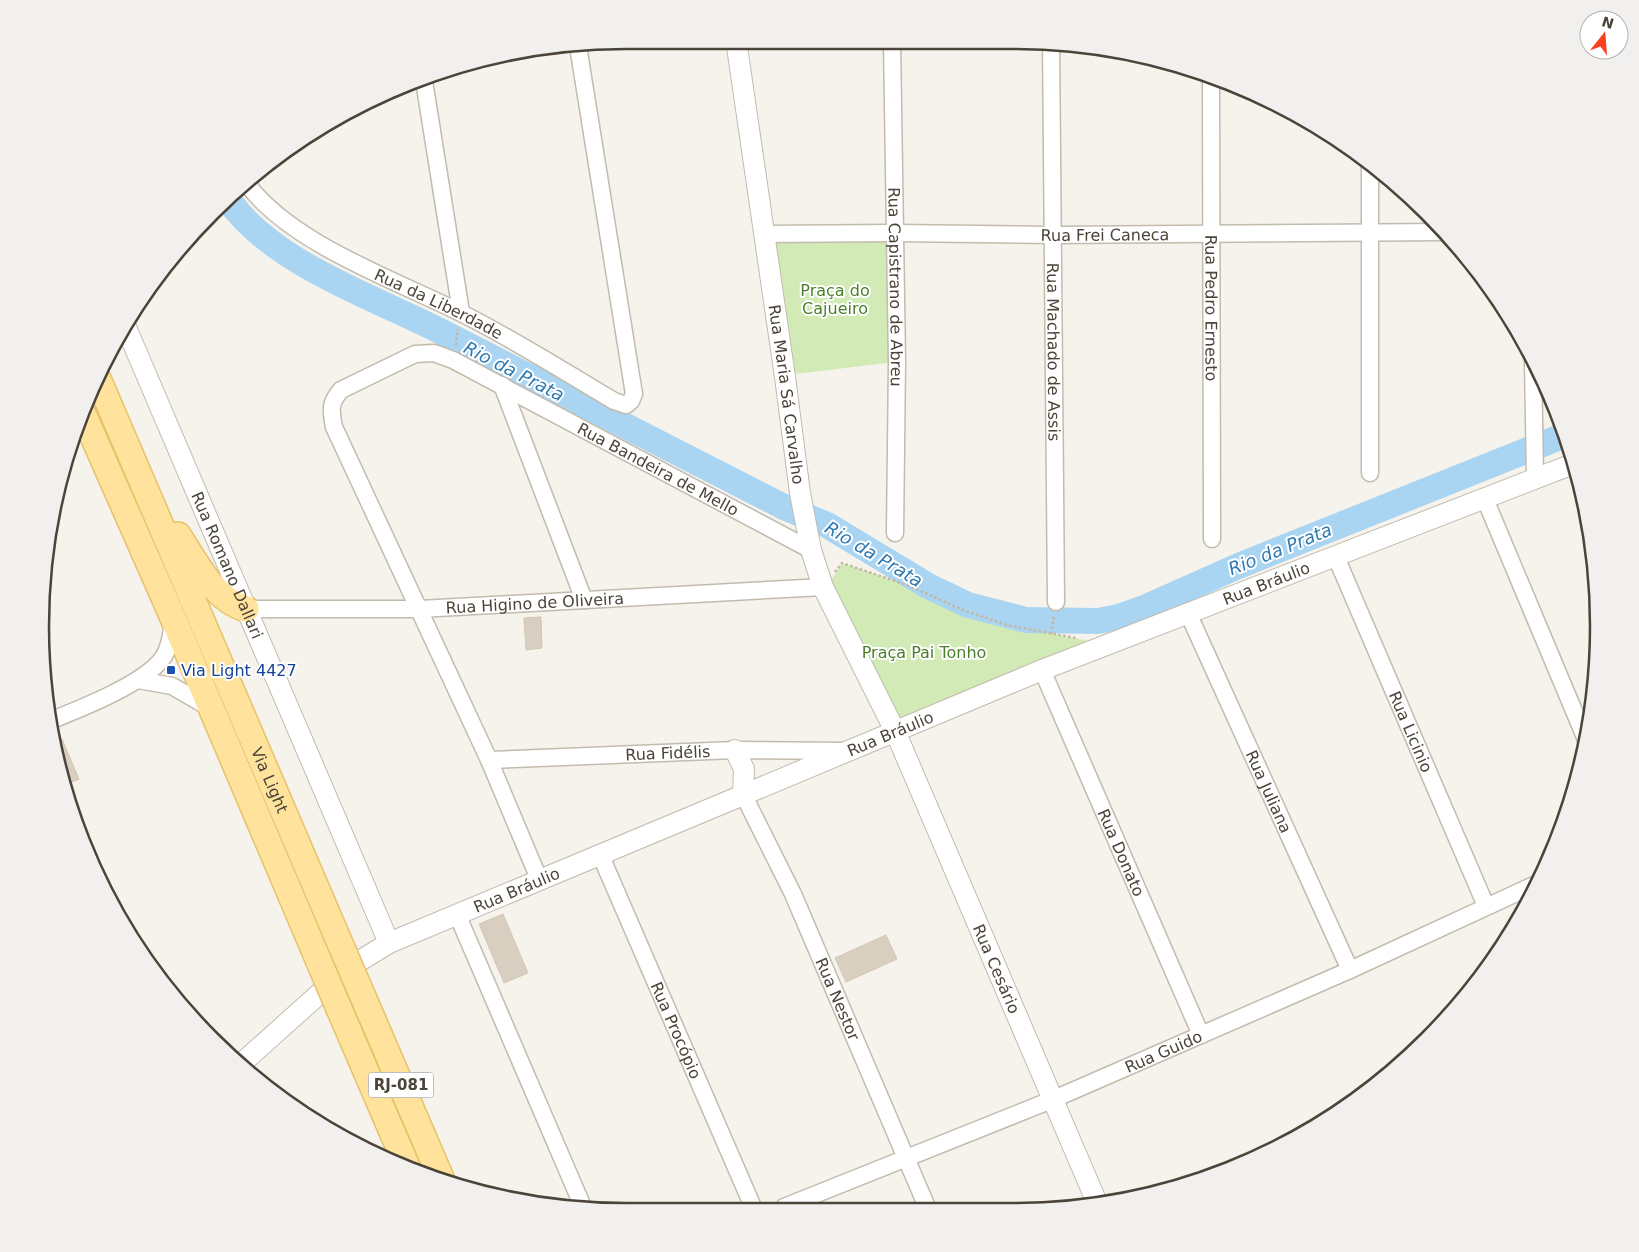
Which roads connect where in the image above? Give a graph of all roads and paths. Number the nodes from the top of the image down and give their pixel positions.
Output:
1 (737, 49) edge
2 (892, 49) edge
3 (1051, 50) edge
4 (579, 51) edge
5 (1211, 84) edge
6 (425, 85) edge
7 (1370, 173) edge
8 (251, 187) edge
9 (1212, 232) junction
10 (1435, 232) edge
11 (895, 233) junction
12 (1370, 233) junction
13 (764, 234) junction
14 (1053, 235) junction
15 (459, 320) junction
16 (128, 333) edge
17 (455, 352) dead end
18 (1533, 376) edge
19 (502, 386) junction
20 (101, 387) edge
21 (86, 422) edge
22 (1567, 465) edge
23 (1534, 468) junction
24 (1370, 473) dead end
25 (144, 486) junction
26 (1485, 499) junction
27 (895, 533) dead end
28 (1212, 539) dead end
29 (809, 541) junction
30 (1336, 557) junction
31 (823, 586) junction
32 (584, 600) junction
33 (1056, 602) dead end
34 (246, 609) junction
35 (420, 609) junction
36 (1188, 613) junction
37 (173, 620) junction
38 (1052, 629) dead end
39 (1051, 634) junction
40 (1078, 638) dead end
41 (1042, 670) junction
42 (138, 680) junction
43 (210, 708) junction
44 (57, 718) edge
45 (1581, 727) edge
46 (895, 731) junction
47 (735, 750) junction
48 (848, 751) junction
49 (488, 760) junction
50 (743, 794) junction
51 (600, 854) junction
52 (539, 879) junction
53 (1527, 888) edge
54 (1486, 906) junction
55 (458, 914) junction
56 (389, 943) junction
57 (1350, 970) junction
58 (1201, 1035) junction
59 (245, 1060) edge
60 (1054, 1099) junction
61 (403, 1158) edge
62 (907, 1158) junction
63 (437, 1172) edge
64 (1095, 1197) edge
65 (581, 1201) edge
66 (751, 1203) edge
67 (794, 1203) edge
68 (925, 1203) edge

1 - 13 street, Rua Maria Sá Carvalho
2 - 11 street, Rua Capistrano de Abreu
3 - 14 street, Rua Machado de Assis
4 - 15 street, Rua da Liberdade
5 - 9 street, Rua Pedro Ernesto
6 - 15 street
7 - 12 street
8 - 15 street, Rua da Liberdade
9 - 12 street, Rua Frei Caneca
9 - 14 street, Rua Frei Caneca
9 - 28 street, Rua Pedro Ernesto
10 - 12 street, Rua Frei Caneca
11 - 13 street, Rua Frei Caneca
11 - 14 street, Rua Frei Caneca
11 - 27 street, Rua Capistrano de Abreu
12 - 24 street
13 - 29 street, Rua Maria Sá Carvalho
14 - 33 street, Rua Machado de Assis
15 - 17 path
16 - 34 street, Rua Romano Dallari
18 - 23 street
19 - 29 street, Rua Bandeira de Mello
19 - 32 street
19 - 35 street, Rua Bandeira de Mello
20 - 25 main road, Via Light / RJ-081
21 - 37 main road, Via Light / RJ-081
22 - 23 street, Rua Bráulio
23 - 26 street, Rua Bráulio
25 - 34 main road
25 - 63 main road, Via Light / RJ-081, bridge
26 - 30 street, Rua Bráulio
26 - 45 street
29 - 31 street, Rua Maria Sá Carvalho
30 - 36 street, Rua Bráulio
30 - 54 street, Rua Licinio
31 - 32 street, Rua Higino de Oliveira
31 - 39 path
31 - 46 street, Rua Maria Sá Carvalho
32 - 35 street, Rua Higino de Oliveira
34 - 35 street, Rua Higino de Oliveira
34 - 56 street, Rua Romano Dallari
35 - 49 street
36 - 41 street, Rua Bráulio
36 - 57 street, Rua Juliana
37 - 42 street
37 - 43 main road, Via Light / RJ-081
38 - 39 path
39 - 40 path
41 - 46 street, Rua Bráulio
41 - 58 street, Rua Donato
42 - 43 street
42 - 44 street
43 - 61 main road, Via Light / RJ-081, bridge
46 - 48 street, Rua Bráulio
46 - 60 street, Rua Cesário
47 - 48 street, Rua Fidélis
47 - 49 street, Rua Fidélis
47 - 50 street
48 - 50 street, Rua Bráulio
49 - 52 street
50 - 51 street, Rua Bráulio
50 - 62 street, Rua Nestor
51 - 52 street, Rua Bráulio
51 - 66 street, Rua Procópio
52 - 55 street, Rua Bráulio
53 - 54 street, Rua Guido
54 - 57 street, Rua Guido
55 - 56 street, Rua Bráulio
55 - 65 street
56 - 59 street, Rua Bráulio
57 - 58 street, Rua Guido
58 - 60 street, Rua Guido
60 - 62 street, Rua Guido
60 - 64 street, Rua Cesário
62 - 67 street, Rua Guido
62 - 68 street, Rua Nestor

